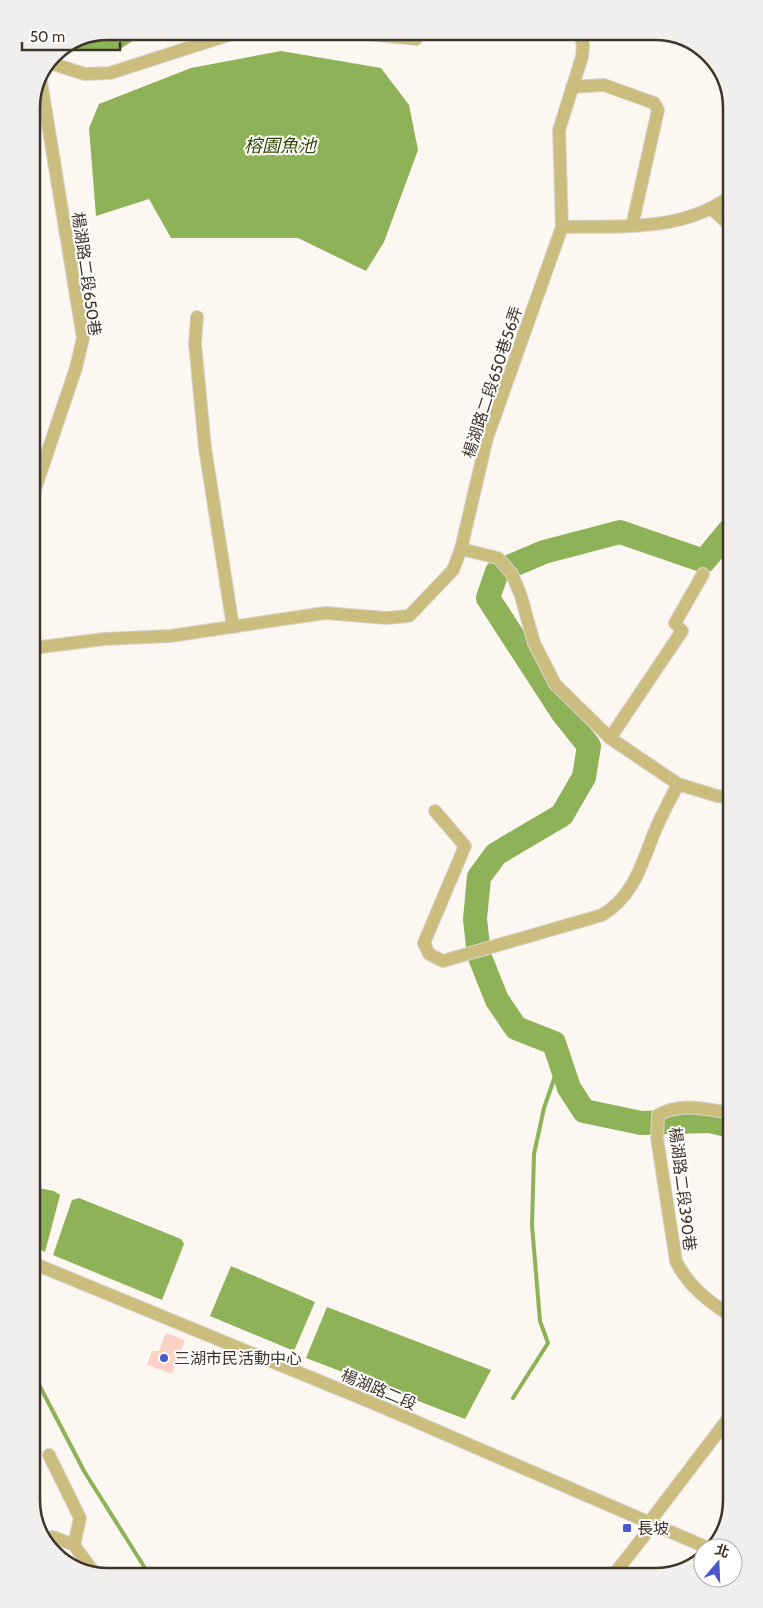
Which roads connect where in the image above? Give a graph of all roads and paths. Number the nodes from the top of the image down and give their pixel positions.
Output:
1 (213, 40) edge
2 (582, 40) edge
3 (56, 65) edge
4 (572, 87) junction
5 (42, 90) edge
6 (723, 201) edge
7 (712, 209) junction
8 (723, 219) edge
9 (632, 226) junction
10 (562, 227) junction
11 (197, 317) dead end
12 (40, 472) edge
13 (461, 549) junction
14 (703, 574) dead end
15 (233, 627) junction
16 (40, 647) edge
17 (610, 738) junction
18 (678, 784) junction
19 (723, 796) edge
20 (434, 810) dead end
21 (723, 1112) edge
22 (40, 1266) edge
23 (723, 1311) edge
24 (723, 1427) edge
25 (49, 1455) dead end
26 (648, 1524) junction
27 (52, 1538) edge
28 (693, 1542) edge
29 (74, 1545) junction
30 (88, 1565) edge
31 (619, 1568) edge

1 - 3 street
2 - 4 street, 楊湖路二段650巷56弄
4 - 9 street
4 - 10 street, 楊湖路二段650巷56弄
5 - 12 street, 楊湖路二段650巷
6 - 7 street
7 - 8 street
7 - 9 street
9 - 10 street
10 - 13 street, 楊湖路二段650巷56弄
11 - 15 street
13 - 15 street, 楊湖路二段650巷56弄
13 - 17 street
14 - 17 street
15 - 16 street, 楊湖路二段650巷56弄
17 - 18 street
18 - 19 street
18 - 20 street
21 - 23 street, 楊湖路二段390巷
22 - 26 street, 楊湖路二段
24 - 26 street
25 - 29 street
26 - 28 street, 楊湖路二段
26 - 31 street
27 - 29 street
29 - 30 street

